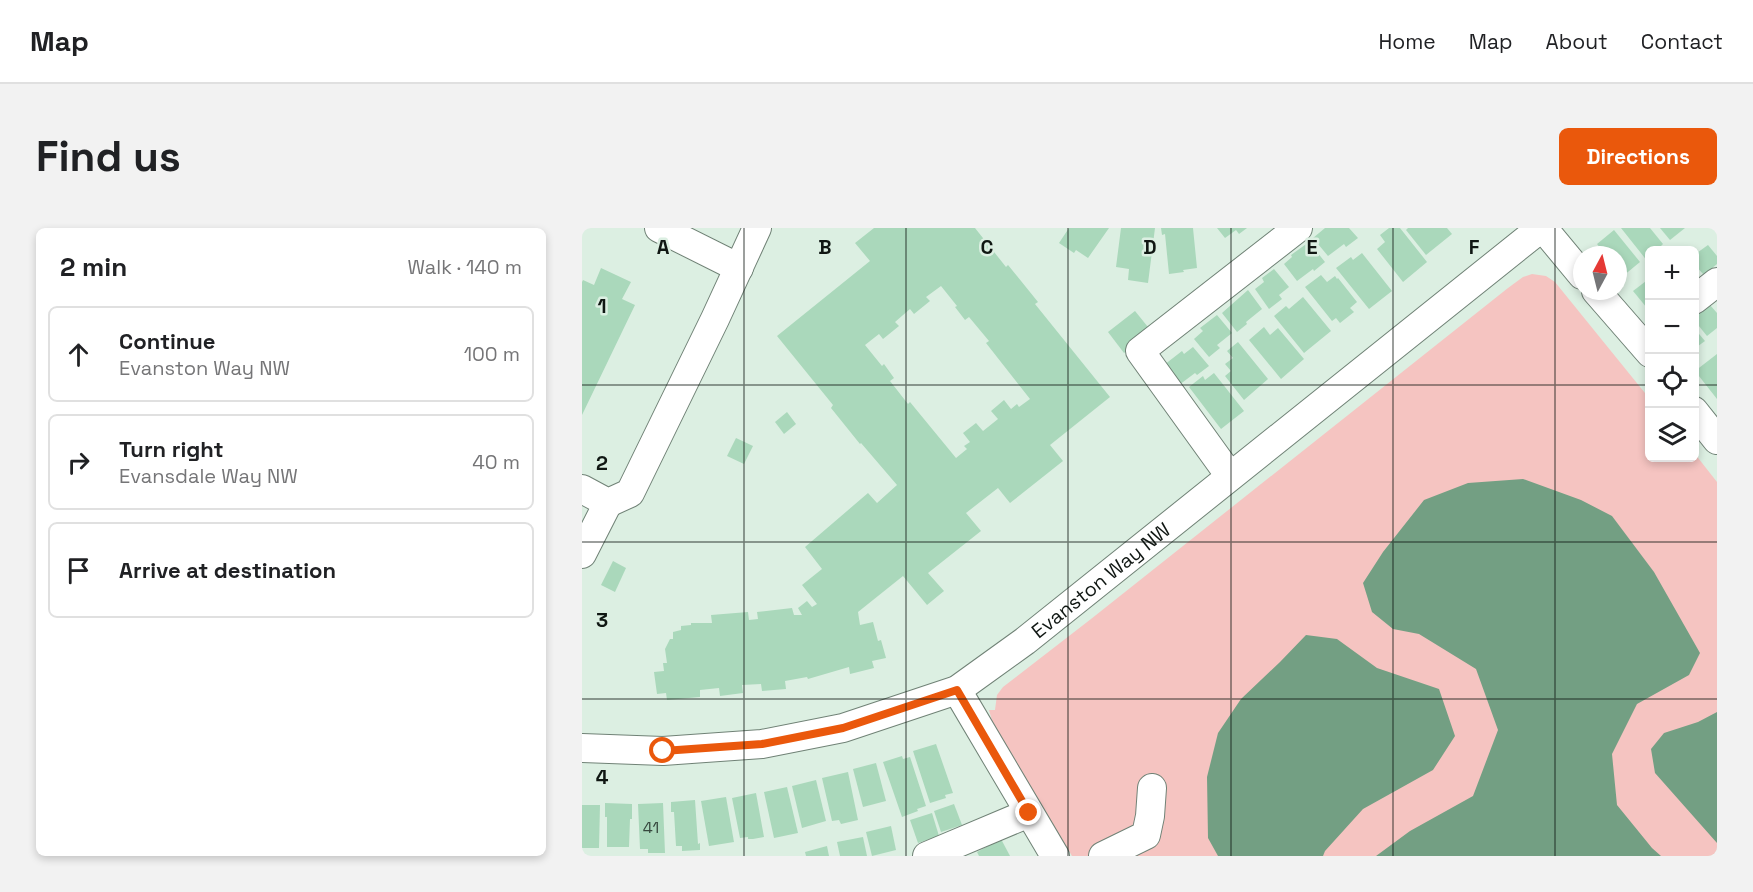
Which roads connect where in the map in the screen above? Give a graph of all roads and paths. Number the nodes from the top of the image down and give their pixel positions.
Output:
1 (659, 228) edge
2 (757, 228) edge
3 (1299, 228) edge
4 (1542, 228) edge
5 (1573, 264) edge
6 (739, 268) junction
7 (1717, 282) edge
8 (1699, 297) edge
9 (1605, 300) edge
10 (1645, 342) edge
11 (1699, 416) edge
12 (1717, 440) edge
13 (1230, 476) junction
14 (582, 489) edge
15 (608, 503) junction
16 (582, 554) edge
17 (957, 690) junction
18 (582, 748) edge
19 (1152, 788) dead end
20 (1029, 813) junction
21 (927, 856) edge
22 (1055, 856) edge
23 (1102, 856) edge

1 - 6 street
2 - 6 street
3 - 13 street
4 - 5 street
4 - 13 street, Evanston Way NW
6 - 15 street
7 - 8 street
9 - 10 street
11 - 12 street
13 - 17 street, Evanston Way NW
14 - 15 street
15 - 16 street
17 - 18 street, Evanston Way NW
17 - 20 street
19 - 23 street
20 - 21 street
20 - 22 street

